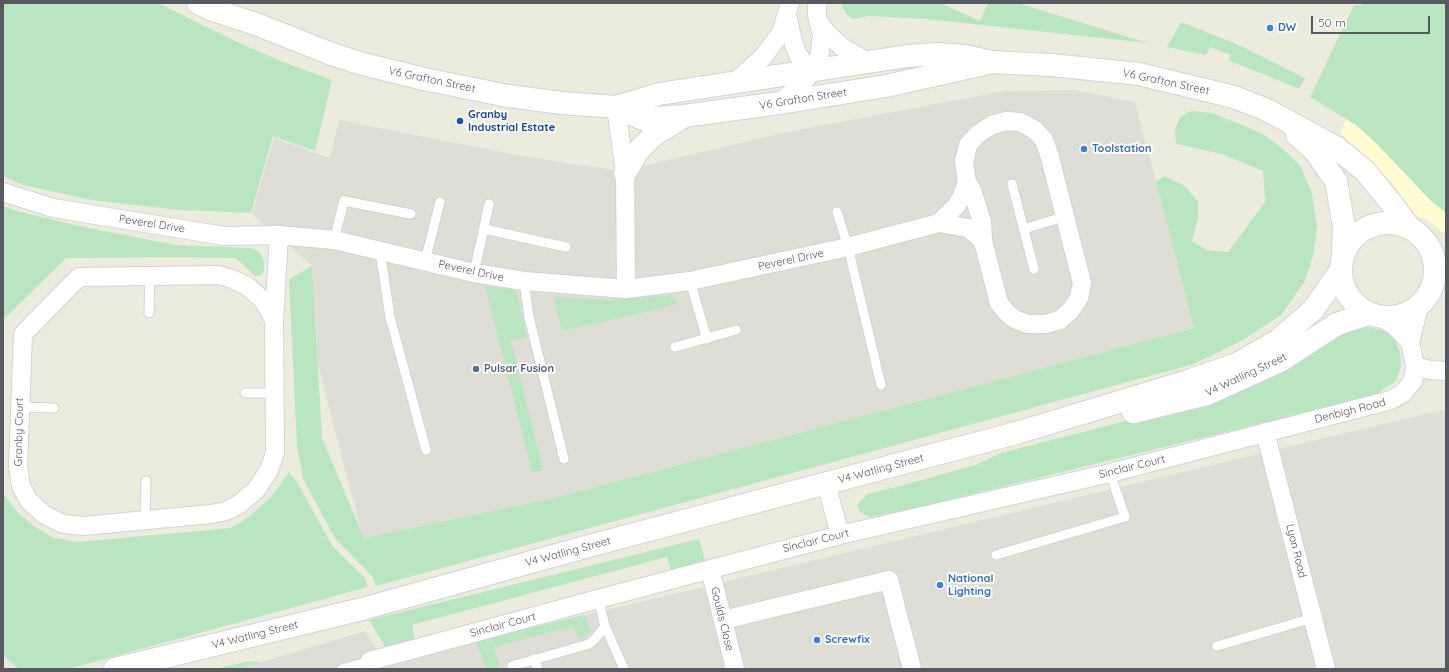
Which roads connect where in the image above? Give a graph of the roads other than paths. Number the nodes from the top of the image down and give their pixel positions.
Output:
1 (198, 3) edge
2 (233, 3) edge
3 (817, 3) edge
4 (788, 8) edge
5 (256, 24) junction
6 (820, 24) junction
7 (868, 62) junction
8 (991, 62) junction
9 (812, 71) junction
10 (735, 82) junction
11 (886, 86) junction
12 (779, 104) junction
13 (616, 106) junction
14 (1267, 110) junction
15 (684, 116) junction
16 (625, 173) junction
17 (966, 182) junction
18 (1012, 184) dead end
19 (3, 192) edge
20 (440, 202) dead end
21 (489, 204) dead end
22 (837, 212) dead end
23 (411, 214) dead end
24 (1066, 216) junction
25 (939, 223) junction
26 (484, 229) junction
27 (1024, 229) junction
28 (1414, 231) junction
29 (279, 235) junction
30 (334, 240) junction
31 (983, 241) junction
32 (1446, 244) edge
33 (566, 247) dead end
34 (848, 247) junction
35 (380, 251) junction
36 (425, 261) junction
37 (1341, 262) junction
38 (1034, 270) dead end
39 (474, 272) junction
40 (150, 276) junction
41 (524, 281) junction
42 (690, 282) junction
43 (1446, 282) edge
44 (626, 289) junction
45 (1423, 302) junction
46 (149, 313) dead end
47 (1375, 316) junction
48 (274, 320) junction
49 (736, 330) dead end
50 (706, 339) junction
51 (1410, 342) junction
52 (674, 347) dead end
53 (1415, 366) junction
54 (1446, 371) edge
55 (881, 385) dead end
56 (245, 393) dead end
57 (274, 393) junction
58 (20, 408) junction
59 (54, 408) dead end
60 (1020, 432) junction
61 (1266, 432) junction
62 (426, 450) dead end
63 (564, 459) dead end
64 (1110, 473) junction
65 (146, 481) dead end
66 (826, 483) junction
67 (145, 520) junction
68 (840, 535) junction
69 (996, 555) dead end
70 (710, 569) junction
71 (598, 599) junction
72 (1313, 618) junction
73 (723, 620) junction
74 (605, 626) junction
75 (1217, 646) dead end
76 (534, 659) junction
77 (370, 662) joint
78 (512, 666) dead end
79 (115, 669) edge
80 (342, 669) edge
81 (538, 669) edge
82 (624, 669) edge
83 (735, 669) edge
84 (912, 669) edge
85 (1326, 669) edge

1 - 5 street, V6 Grafton Street
2 - 5 street, V6 Grafton Street
3 - 6 street
4 - 9 street
4 - 10 street
5 - 13 street, V6 Grafton Street
6 - 7 street
6 - 9 street
7 - 8 street, V6 Grafton Street
7 - 9 street, V6 Grafton Street
8 - 11 street, V6 Grafton Street
8 - 14 street, V6 Grafton Street
9 - 10 street, V6 Grafton Street
9 - 11 street
9 - 12 street
10 - 13 street, V6 Grafton Street
11 - 12 street, V6 Grafton Street
12 - 15 street, V6 Grafton Street
13 - 15 street, V6 Grafton Street
13 - 16 street
14 - 28 street, V6 Grafton Street
14 - 37 street, V6 Grafton Street
15 - 16 street
16 - 44 street
17 - 24 street
17 - 25 street
17 - 31 street
18 - 27 lane
19 - 29 street, Peverel Drive
20 - 36 lane
21 - 26 lane
22 - 34 lane
23 - 30 lane
24 - 27 lane
24 - 31 street
25 - 31 street, Peverel Drive
25 - 34 street, Peverel Drive
26 - 33 lane
26 - 39 lane
27 - 38 lane
28 - 32 street
28 - 37 street
28 - 45 street
29 - 30 street, Peverel Drive
29 - 48 street, Granby Court
30 - 35 street, Peverel Drive
34 - 42 street, Peverel Drive
34 - 55 lane
35 - 36 street, Peverel Drive
35 - 62 lane
36 - 39 street, Peverel Drive
37 - 47 street
37 - 60 street, V4 Watling Street
39 - 41 street, Peverel Drive
40 - 46 lane
40 - 48 street, Granby Court
40 - 58 street, Granby Court
41 - 44 street, Peverel Drive
41 - 63 lane
42 - 44 street, Peverel Drive
42 - 50 lane
43 - 45 street
45 - 47 street
45 - 51 street, Denbigh Road
47 - 51 street
47 - 60 street, V4 Watling Street
48 - 57 street, Granby Court
49 - 50 lane
50 - 52 lane
51 - 53 street, Denbigh Road
53 - 54 street
53 - 61 street, Denbigh Road
56 - 57 lane
57 - 67 street, Granby Court
58 - 59 lane
58 - 67 street, Granby Court
60 - 66 street, V4 Watling Street
61 - 64 street, Sinclair Court
61 - 72 street, Lyon Road
64 - 68 street, Sinclair Court
64 - 69 lane
65 - 67 lane
66 - 68 street
66 - 79 street, V4 Watling Street
68 - 70 street, Sinclair Court
70 - 71 street, Sinclair Court
70 - 73 street, Goulds Close
71 - 74 lane
71 - 77 street, Sinclair Court
72 - 75 lane
72 - 85 street, Lyon Road
73 - 83 street, Goulds Close
73 - 84 street
74 - 76 lane
74 - 82 lane
76 - 78 lane
76 - 81 lane
77 - 80 lane

